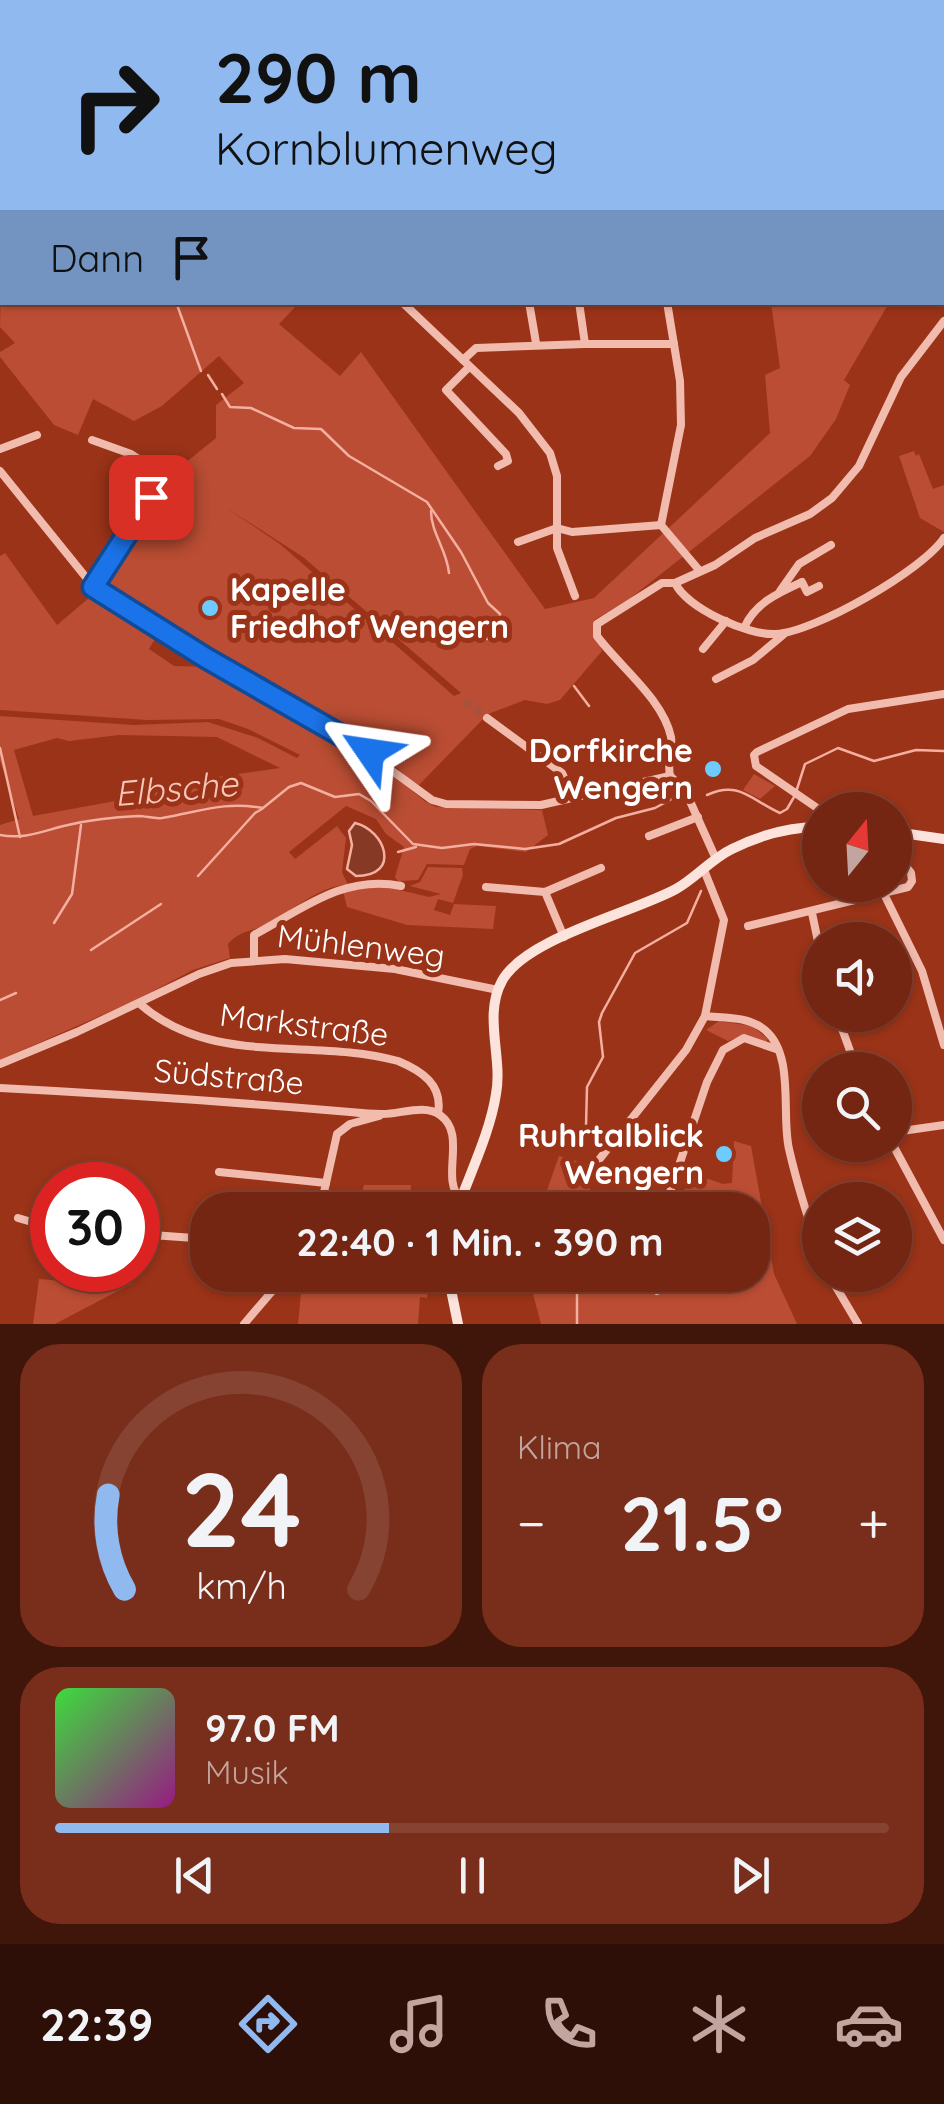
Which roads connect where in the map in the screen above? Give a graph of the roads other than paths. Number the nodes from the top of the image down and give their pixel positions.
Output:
1 (408, 305) edge
2 (529, 305) edge
3 (578, 305) edge
4 (668, 305) edge
5 (944, 321) edge
6 (536, 344) junction
7 (585, 344) junction
8 (674, 344) junction
9 (466, 363) junction
10 (37, 435) dead end
11 (92, 440) dead end
12 (0, 449) edge
13 (498, 466) dead end
14 (0, 472) edge
15 (557, 528) junction
16 (664, 528) junction
17 (944, 538) edge
18 (518, 542) dead end
19 (831, 545) dead end
20 (699, 570) junction
21 (674, 583) junction
22 (819, 586) dead end
23 (93, 587) junction
24 (779, 592) junction
25 (576, 596) dead end
26 (726, 621) junction
27 (744, 628) junction
28 (785, 633) junction
29 (703, 649) dead end
30 (716, 679) dead end
31 (944, 694) edge
32 (488, 718) tunnel mouth
33 (670, 776) junction
34 (802, 797) edge
35 (574, 798) junction
36 (698, 817) junction
37 (802, 828) edge
38 (912, 834) edge
39 (650, 836) dead end
40 (944, 839) edge
41 (716, 859) junction
42 (601, 868) dead end
43 (704, 870) junction
44 (400, 886) dead end
45 (486, 887) dead end
46 (545, 892) junction
47 (854, 902) edge
48 (888, 902) edge
49 (812, 913) junction
50 (814, 922) edge
51 (748, 926) dead end
52 (564, 937) junction
53 (254, 960) junction
54 (498, 990) junction
55 (140, 1004) junction
56 (705, 1016) junction
57 (944, 1045) edge
58 (776, 1049) junction
59 (0, 1064) edge
60 (0, 1088) edge
61 (383, 1114) junction
62 (438, 1114) junction
63 (944, 1124) edge
64 (912, 1129) edge
65 (598, 1160) dead end
66 (902, 1162) edge
67 (219, 1172) dead end
68 (326, 1183) junction
69 (802, 1191) edge
70 (324, 1192) edge
71 (455, 1192) edge
72 (463, 1192) edge
73 (670, 1192) edge
74 (18, 1218) dead end
75 (30, 1222) edge
76 (160, 1236) edge
77 (190, 1238) edge
78 (944, 1240) edge
79 (271, 1292) edge
80 (451, 1292) edge
81 (839, 1292) edge
82 (244, 1324) edge
83 (458, 1324) edge
84 (858, 1324) edge

1 - 9 street
2 - 6 street
3 - 7 street
4 - 8 street
5 - 20 street
6 - 7 street
6 - 9 street
7 - 8 street
8 - 16 street
9 - 13 street
9 - 15 street
10 - 12 street
11 - 23 street
14 - 23 street
15 - 16 street
15 - 18 street
15 - 25 street
16 - 20 street
17 - 28 street
19 - 24 street
20 - 21 street
21 - 26 street
21 - 33 street
22 - 24 street
23 - 35 street
24 - 27 street
26 - 27 street
26 - 29 street
27 - 28 street
28 - 30 street
31 - 34 street
32 - 35 street
33 - 35 street
33 - 36 street
36 - 39 street
36 - 41 street
37 - 41 main road
38 - 40 main road
41 - 43 main road
42 - 46 street
43 - 52 main road
43 - 56 street
44 - 53 street
45 - 46 street
46 - 52 street
47 - 49 street
48 - 57 street
49 - 50 street
49 - 51 street
52 - 54 main road
53 - 54 street, Mühlenweg
53 - 55 street, Mühlenweg
54 - 72 main road
55 - 59 street, Mühlenweg
55 - 62 street, Markstraße
56 - 58 street
56 - 65 street
58 - 69 street
58 - 73 street
60 - 61 street, Südstraße
61 - 62 street, Südstraße
61 - 68 street
62 - 71 street
63 - 64 street
66 - 78 street
67 - 68 street
68 - 70 street
74 - 75 street
76 - 77 street
79 - 82 street
80 - 83 main road
81 - 84 street

